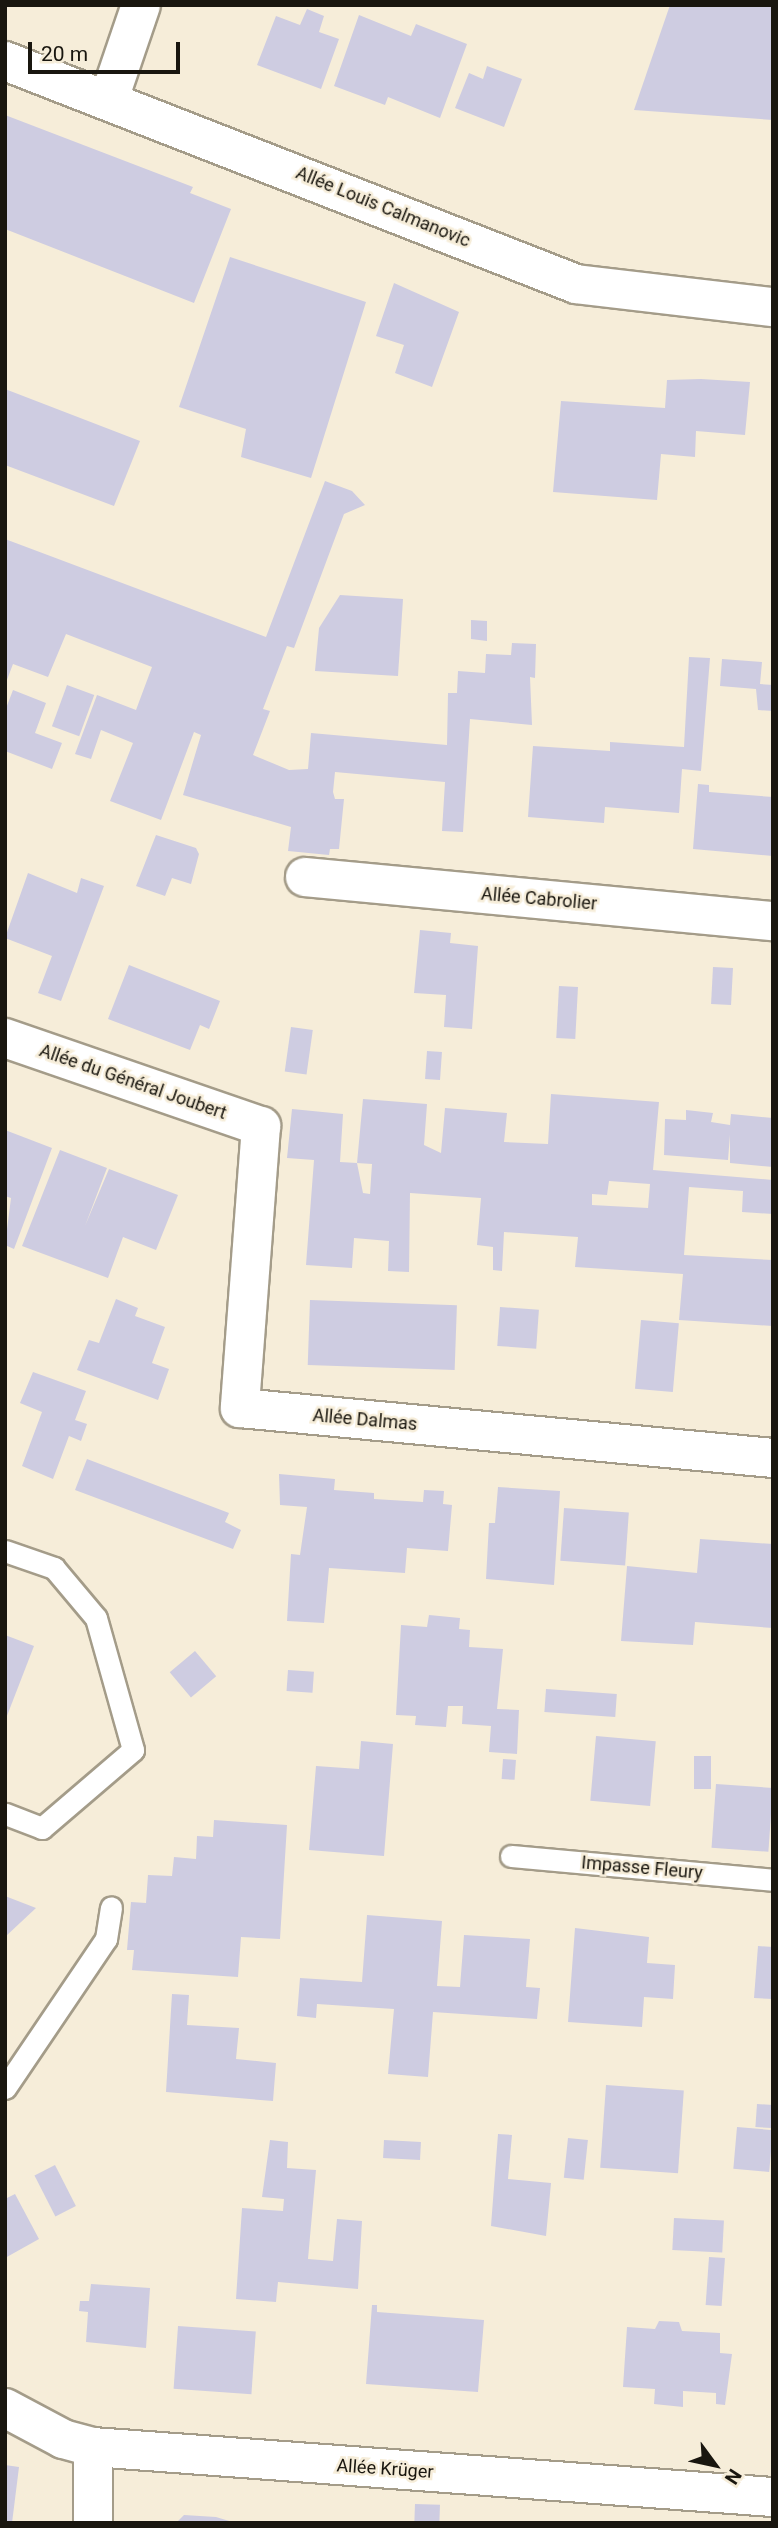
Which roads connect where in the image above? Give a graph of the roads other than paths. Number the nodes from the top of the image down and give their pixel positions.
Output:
1 (141, 5) edge
2 (5, 61) edge
3 (109, 99) junction
4 (773, 307) edge
5 (305, 877) dead end
6 (773, 920) edge
7 (5, 1038) edge
8 (261, 1126) joint
9 (773, 1458) edge
10 (5, 1551) edge
11 (5, 1814) edge
12 (511, 1856) dead end
13 (773, 1880) edge
14 (111, 1907) dead end
15 (5, 2088) edge
16 (5, 2408) edge
17 (93, 2447) junction
18 (773, 2497) edge
19 (93, 2523) edge

1 - 3 street
2 - 3 street, Allée Louis Calmanovic
3 - 4 street, Allée Louis Calmanovic
5 - 6 street, Allée Cabrolier
7 - 8 street, Allée du Général Joubert
8 - 9 street, Allée Dalmas
10 - 11 lane
12 - 13 lane, Impasse Fleury
14 - 15 lane
16 - 17 street, Allée Krüger
17 - 18 street, Allée Krüger
17 - 19 street

